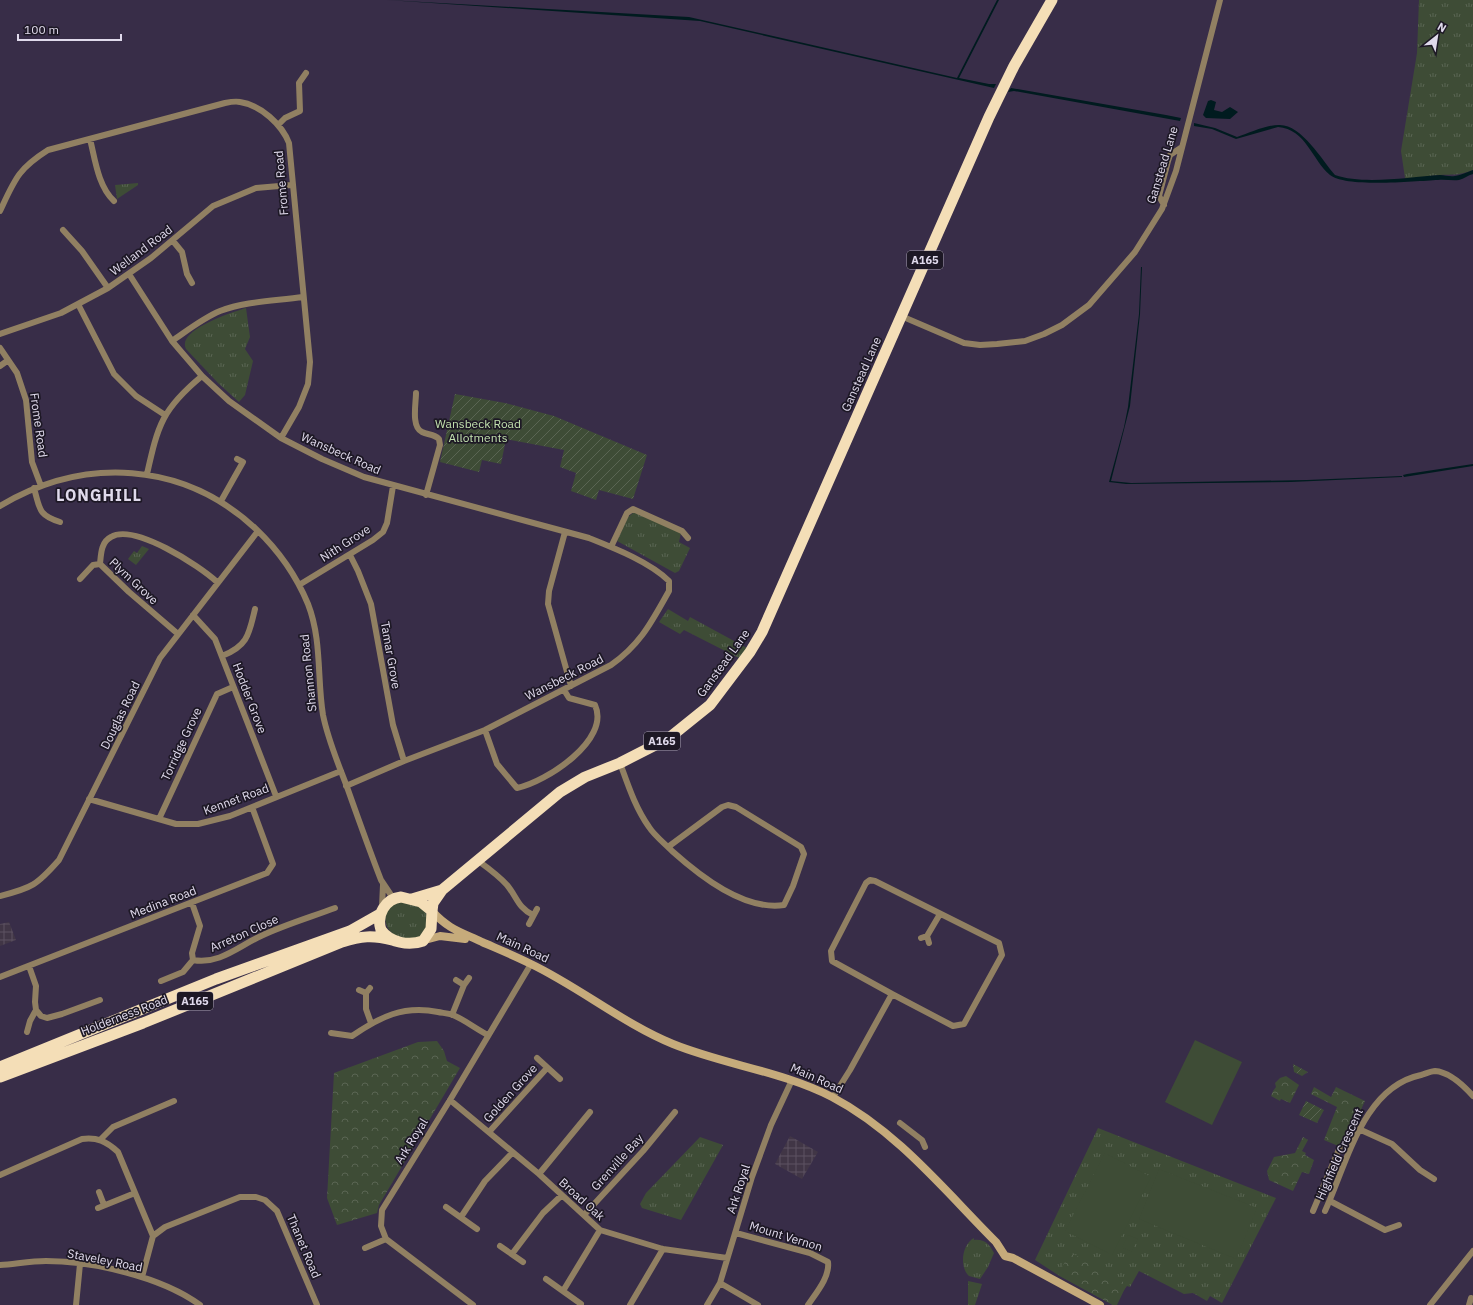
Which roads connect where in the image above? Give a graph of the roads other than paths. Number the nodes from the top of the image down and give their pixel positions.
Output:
1 (1052, 0) edge
2 (1220, 0) edge
3 (306, 73) dead end
4 (278, 125) junction
5 (90, 139) junction
6 (1182, 148) junction
7 (291, 184) junction
8 (114, 201) dead end
9 (1164, 206) junction
10 (0, 209) edge
11 (63, 230) dead end
12 (173, 241) junction
13 (129, 274) junction
14 (192, 283) dead end
15 (108, 288) junction
16 (303, 297) junction
17 (78, 304) junction
18 (901, 316) junction
19 (0, 334) edge
20 (172, 341) junction
21 (0, 348) edge
22 (7, 361) junction
23 (0, 366) edge
24 (202, 376) junction
25 (416, 393) dead end
26 (165, 415) junction
27 (281, 438) junction
28 (236, 459) dead end
29 (147, 474) junction
30 (393, 486) junction
31 (38, 487) junction
32 (426, 495) junction
33 (221, 501) junction
34 (0, 506) edge
35 (60, 522) dead end
36 (258, 531) junction
37 (565, 532) junction
38 (688, 538) dead end
39 (611, 547) junction
40 (350, 555) junction
41 (100, 564) junction
42 (80, 579) dead end
43 (217, 582) junction
44 (299, 585) junction
45 (255, 609) dead end
46 (193, 615) junction
47 (178, 634) junction
48 (222, 656) junction
49 (571, 686) junction
50 (233, 687) junction
51 (564, 690) junction
52 (485, 730) junction
53 (404, 761) junction
54 (620, 763) junction
55 (341, 771) junction
56 (346, 786) junction
57 (276, 796) junction
58 (89, 799) junction
59 (252, 807) junction
60 (159, 819) junction
61 (668, 847) junction
62 (477, 860) junction
63 (383, 885) junction
64 (442, 890) junction
65 (0, 896) edge
66 (406, 898) junction
67 (192, 903) junction
68 (335, 908) dead end
69 (537, 909) dead end
70 (432, 911) junction
71 (380, 913) junction
72 (940, 914) junction
73 (533, 915) junction
74 (529, 924) dead end
75 (926, 939) dead end
76 (392, 940) junction
77 (424, 940) junction
78 (480, 940) junction
79 (193, 960) junction
80 (531, 964) junction
81 (29, 966) junction
82 (0, 977) edge
83 (469, 978) dead end
84 (456, 980) dead end
85 (161, 981) dead end
86 (464, 985) junction
87 (359, 990) dead end
88 (892, 994) junction
89 (97, 1003) dead end
90 (36, 1010) junction
91 (452, 1015) junction
92 (371, 1023) junction
93 (27, 1032) dead end
94 (331, 1033) dead end
95 (488, 1035) junction
96 (537, 1058) dead end
97 (0, 1067) edge
98 (546, 1068) junction
99 (0, 1077) edge
100 (560, 1079) dead end
101 (792, 1080) junction
102 (1473, 1096) edge
103 (833, 1098) junction
104 (450, 1100) junction
105 (174, 1101) dead end
106 (590, 1112) dead end
107 (675, 1112) dead end
108 (579, 1114) dead end
109 (661, 1117) dead end
110 (585, 1119) junction
111 (667, 1122) junction
112 (900, 1123) dead end
113 (1361, 1130) junction
114 (489, 1132) junction
115 (101, 1139) junction
116 (925, 1147) dead end
117 (1340, 1147) dead end
118 (512, 1153) junction
119 (539, 1174) junction
120 (0, 1175) edge
121 (1425, 1182) dead end
122 (99, 1192) dead end
123 (135, 1193) junction
124 (561, 1196) junction
125 (1330, 1201) junction
126 (446, 1206) dead end
127 (1325, 1210) dead end
128 (1313, 1211) dead end
129 (584, 1215) junction
130 (461, 1217) junction
131 (1399, 1226) dead end
132 (477, 1229) dead end
133 (600, 1230) junction
134 (736, 1232) junction
135 (153, 1236) junction
136 (386, 1239) junction
137 (500, 1246) dead end
138 (365, 1248) dead end
139 (663, 1249) junction
140 (1473, 1251) edge
141 (512, 1254) junction
142 (727, 1258) junction
143 (523, 1262) dead end
144 (80, 1264) junction
145 (0, 1265) edge
146 (142, 1277) junction
147 (546, 1279) dead end
148 (720, 1283) junction
149 (563, 1291) junction
150 (1471, 1298) dead end
151 (580, 1304) dead end
152 (76, 1305) edge
153 (200, 1305) edge
154 (317, 1305) edge
155 (473, 1305) edge
156 (630, 1305) edge
157 (707, 1305) edge
158 (758, 1305) edge
159 (808, 1305) edge
160 (1100, 1305) edge
161 (1430, 1305) edge
162 (1469, 1305) edge

1 - 18 highway, Ganstead Lane / A165
2 - 6 street, Ganstead Lane
3 - 4 street
4 - 5 street, Frome Road
4 - 7 street, Frome Road
5 - 8 street
5 - 10 street, Frome Road
6 - 9 street, Ganstead Lane
6 - 9 street
7 - 12 street, Welland Road
7 - 16 street, Frome Road
9 - 18 street, Ganstead Lane
11 - 15 street
12 - 13 street, Welland Road
12 - 14 street
13 - 15 street, Welland Road
13 - 20 street, Wansbeck Road
15 - 17 street, Welland Road
16 - 20 street
16 - 27 street, Frome Road
17 - 19 street, Welland Road
17 - 26 street
18 - 54 highway, Ganstead Lane / A165
20 - 24 street, Wansbeck Road
21 - 22 street, Frome Road
22 - 23 street
22 - 31 street, Frome Road
24 - 26 street
24 - 27 street, Wansbeck Road
25 - 32 street
26 - 29 street
27 - 30 street, Wansbeck Road
28 - 33 street
29 - 31 street, Shannon Road
29 - 33 street, Shannon Road
30 - 32 street, Wansbeck Road
30 - 40 street, Nith Grove
31 - 34 street, Shannon Road
31 - 35 street, Frome Road
32 - 37 street, Wansbeck Road
33 - 36 street, Shannon Road
36 - 43 street, Douglas Road
36 - 44 street, Shannon Road
37 - 39 street, Wansbeck Road
37 - 49 street
38 - 39 street
39 - 49 street, Wansbeck Road
40 - 44 street, Nith Grove
40 - 53 street, Tamar Grove
41 - 42 street
41 - 43 street, Plym Grove
41 - 47 street, Plym Grove
43 - 46 street, Douglas Road
44 - 55 street, Shannon Road
45 - 48 street
46 - 47 street, Douglas Road
46 - 48 street, Hodder Grove
47 - 58 street, Douglas Road
48 - 50 street, Hodder Grove
49 - 51 street, Wansbeck Road
50 - 57 street, Hodder Grove
50 - 60 street, Torridge Grove
51 - 52 street, Wansbeck Road
51 - 52 street
52 - 53 street, Wansbeck Road
53 - 56 street, Wansbeck Road
54 - 61 street
54 - 62 highway, Ganstead Lane / A165
55 - 56 street, Shannon Road
55 - 57 street, Kennet Road
56 - 63 street, Shannon Road
57 - 59 street, Kennet Road
58 - 60 street, Kennet Road
58 - 65 street, Douglas Road
59 - 60 street, Kennet Road
59 - 67 street, Medina Road
61 - 61 street
62 - 64 highway, Ganstead Lane / A165
62 - 73 street
63 - 66 street
63 - 71 street, Shannon Road
64 - 66 highway, Ganstead Lane / A165
64 - 70 highway, Ganstead Lane / A165
66 - 70 highway
66 - 71 highway, A165
67 - 79 street, Arreton Close
67 - 81 street, Medina Road
68 - 79 street, Arreton Close
69 - 73 street
70 - 77 highway, A165
70 - 78 main road, Main Road
71 - 76 highway
71 - 97 highway, Holderness Road / A165
72 - 75 street
72 - 88 street
72 - 88 street
73 - 74 street
76 - 77 highway, A165
76 - 99 highway, Holderness Road / A165
77 - 78 main road, Main Road
78 - 80 main road, Main Road
79 - 85 street
80 - 95 street, Ark Royal
80 - 101 main road, Main Road
81 - 82 street, Medina Road
81 - 90 street
83 - 86 street
84 - 86 street
86 - 91 street
87 - 92 street
88 - 103 street
89 - 90 street
90 - 93 street
91 - 92 street
91 - 95 street
92 - 94 street
95 - 104 street, Ark Royal
96 - 98 street, Golden Grove
98 - 100 street, Golden Grove
98 - 114 street, Golden Grove
101 - 103 main road, Main Road
101 - 134 street, Ark Royal
102 - 113 street, Highfield Crescent
103 - 160 main road, Main Road
104 - 114 street, Broad Oak
104 - 136 street, Ark Royal
105 - 115 street
106 - 110 street
107 - 111 street, Grenville Bay
108 - 110 street
109 - 111 street
110 - 119 street
111 - 129 street, Grenville Bay
112 - 116 street
113 - 121 street
113 - 125 street, Highfield Crescent
114 - 118 street, Broad Oak
115 - 120 street
115 - 123 street
117 - 128 street
118 - 119 street, Broad Oak
118 - 130 street
119 - 124 street, Broad Oak
122 - 123 street
123 - 135 street
124 - 129 street, Broad Oak
124 - 141 street
125 - 127 street, Highfield Crescent
125 - 131 street
126 - 130 street
129 - 133 street, Broad Oak
130 - 132 street
133 - 139 street, Broad Oak
133 - 149 street
134 - 142 street, Ark Royal
134 - 159 street, Mount Vernon
135 - 146 street
135 - 154 street, Thanet Road
136 - 138 street
136 - 155 street
137 - 141 street
139 - 142 street, Broad Oak
139 - 156 street
140 - 161 street
141 - 143 street
142 - 148 street, Ark Royal
144 - 145 street, Staveley Road
144 - 146 street, Staveley Road
144 - 152 street
146 - 153 street, Staveley Road
147 - 149 street
148 - 157 street, Ark Royal
148 - 158 street
149 - 151 street
150 - 162 street

